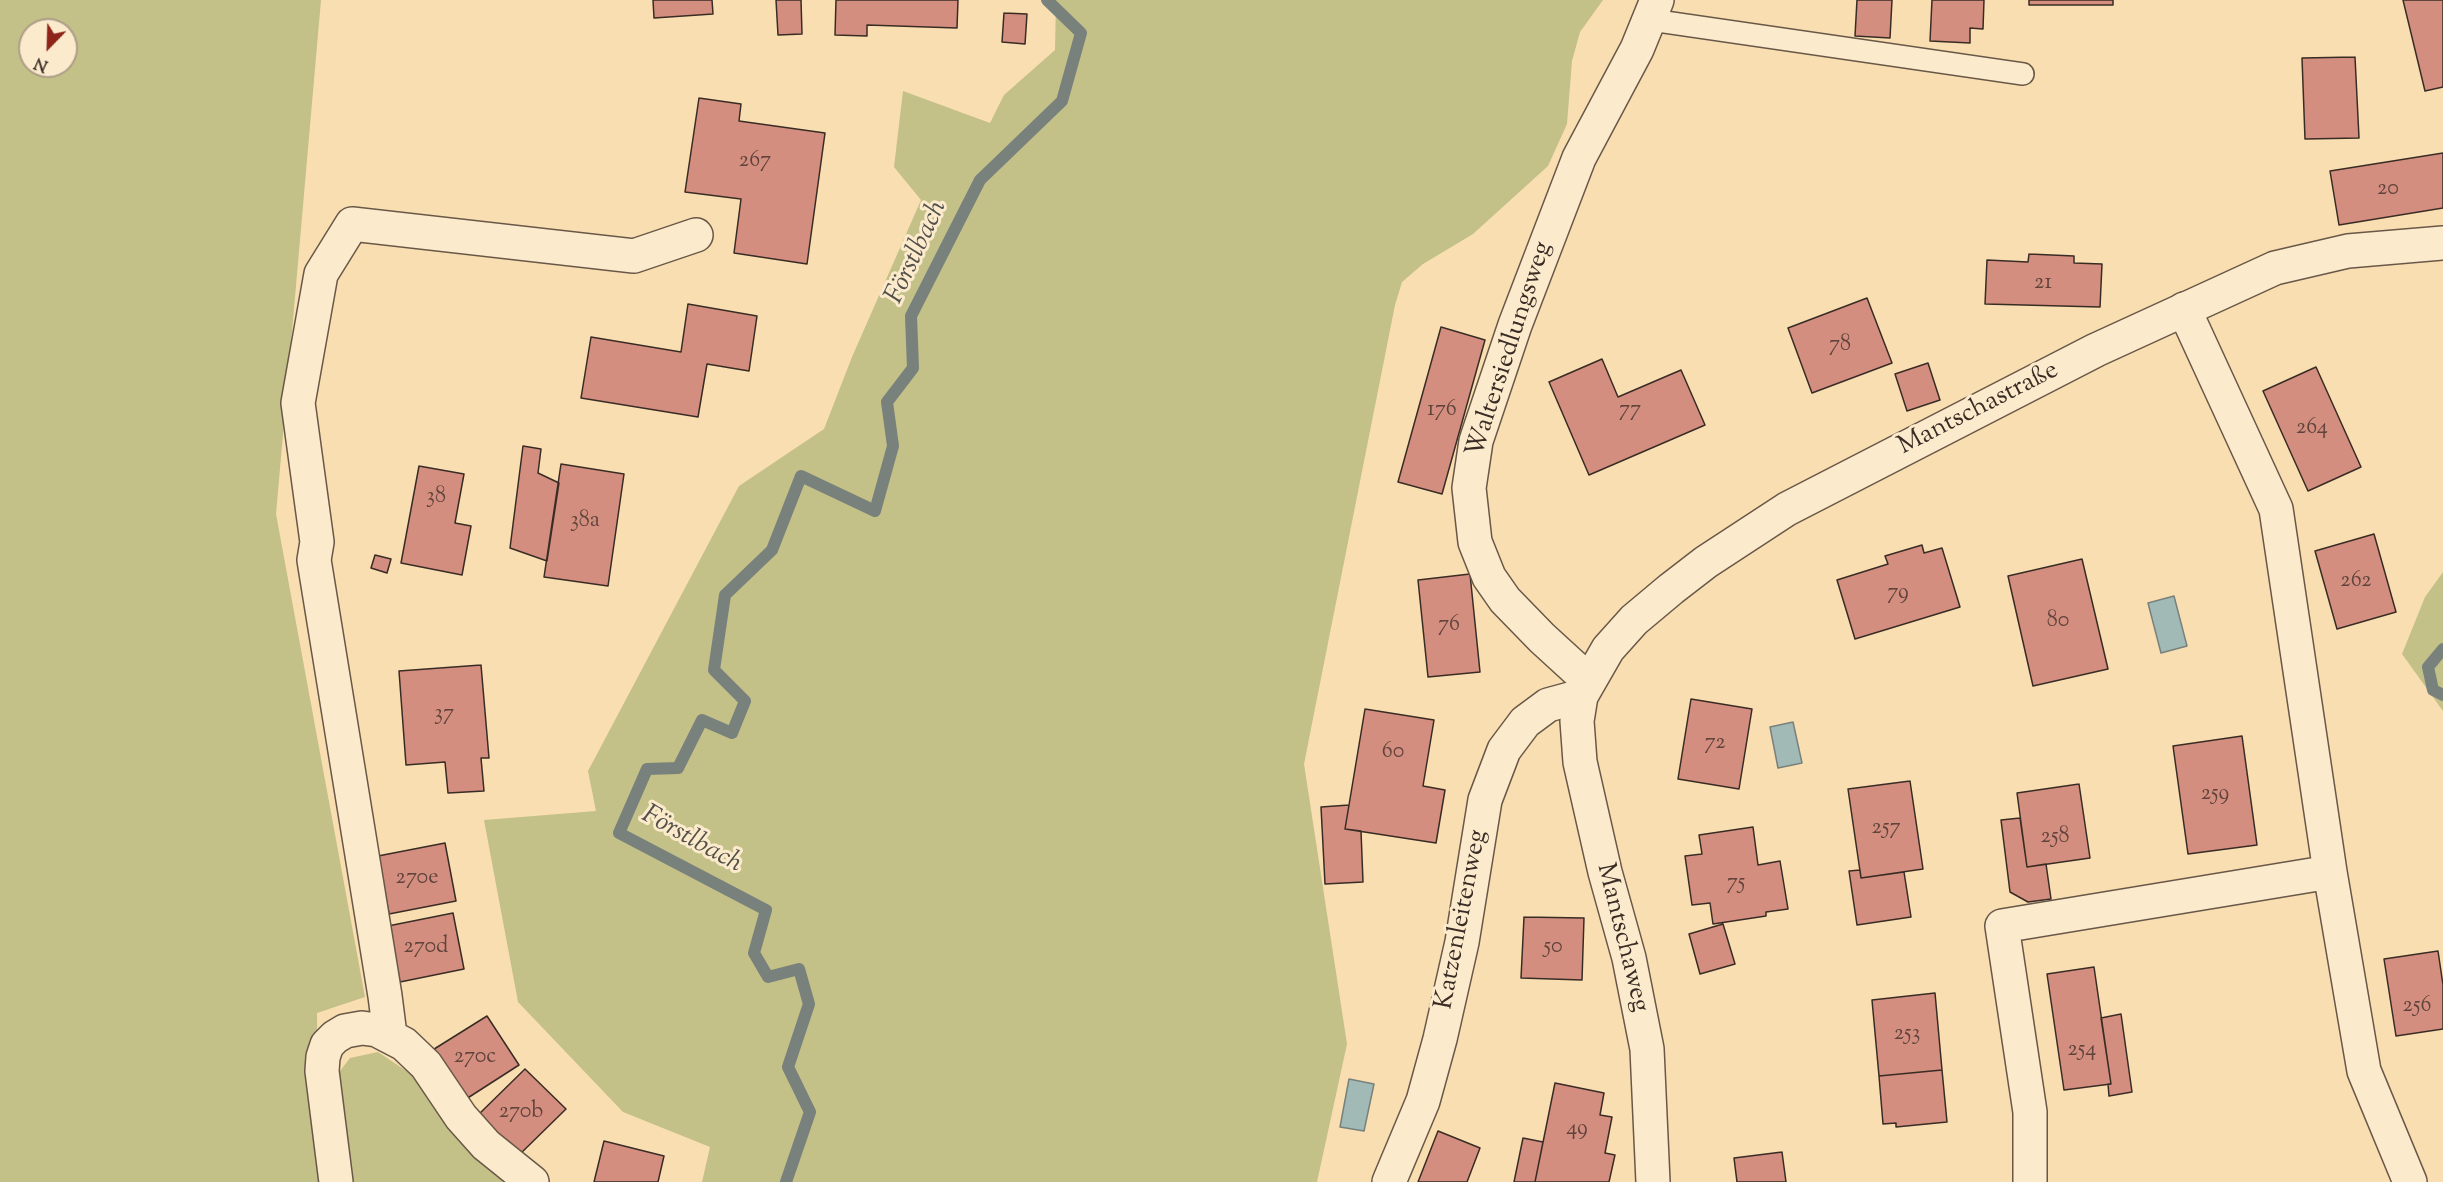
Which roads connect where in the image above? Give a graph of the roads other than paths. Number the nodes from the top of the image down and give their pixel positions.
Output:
1 (1654, 10) edge
2 (2023, 74) dead end
3 (696, 235) dead end
4 (2443, 243) edge
5 (2184, 309) junction
6 (1585, 688) junction
7 (2330, 872) junction
8 (390, 1035) junction
9 (336, 1182) edge
10 (532, 1182) edge
11 (1389, 1182) edge
12 (1653, 1182) edge
13 (2030, 1182) edge
14 (2410, 1182) edge

1 - 2 lane
1 - 6 street, Waltersiedlungsweg
3 - 8 street
4 - 5 street, Mantschastraße
5 - 6 street, Mantschastraße
5 - 7 street
6 - 11 street, Katzenleitenweg
6 - 12 street, Mantschaweg
7 - 13 street
7 - 14 street
8 - 9 street
8 - 10 street

